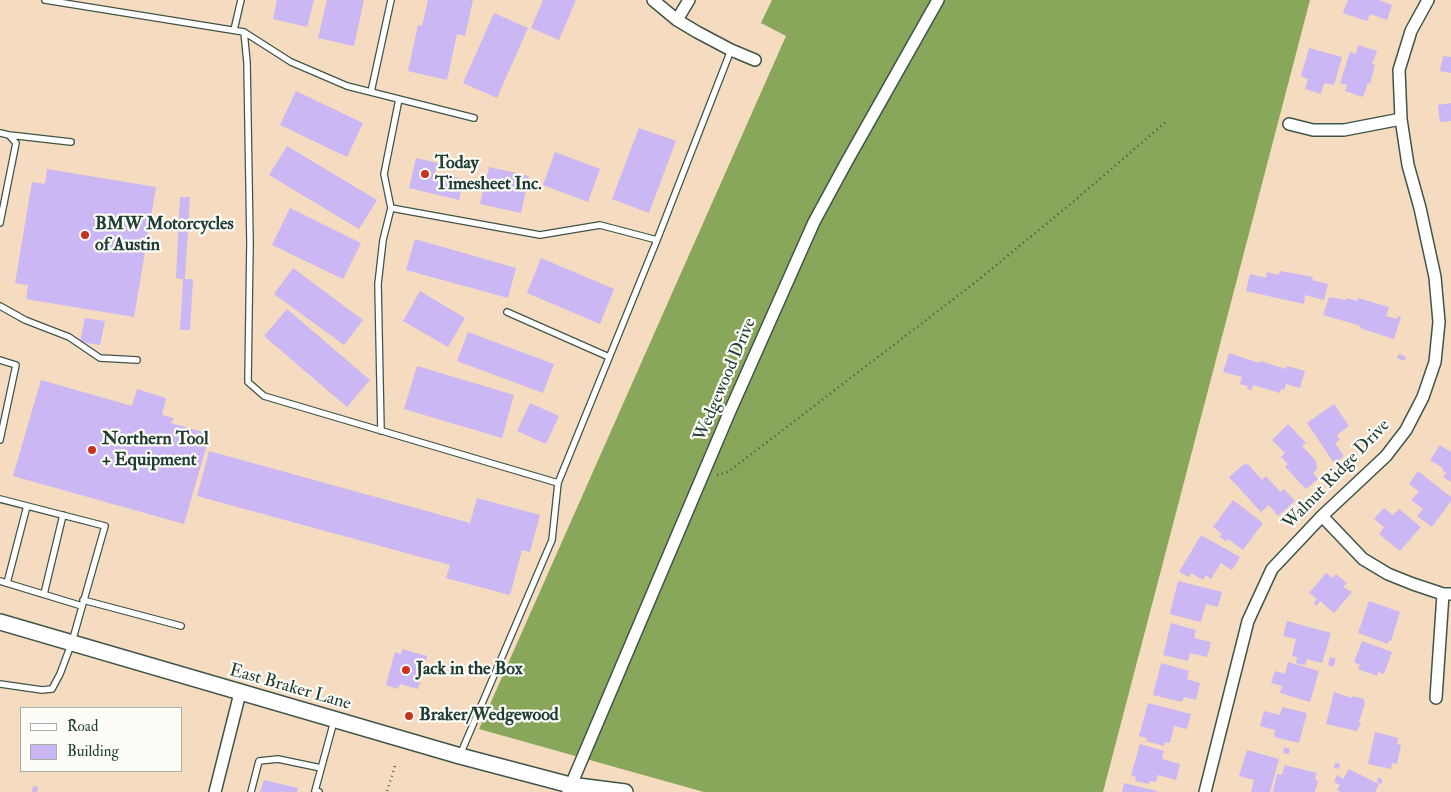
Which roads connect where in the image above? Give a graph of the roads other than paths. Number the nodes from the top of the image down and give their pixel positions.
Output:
1 (45, 0) edge
2 (241, 0) edge
3 (391, 0) edge
4 (653, 0) edge
5 (689, 0) edge
6 (938, 0) edge
7 (1428, 0) edge
8 (86, 3) edge
9 (678, 20) junction
10 (234, 30) junction
11 (244, 32) junction
12 (731, 50) junction
13 (755, 60) dead end
14 (371, 92) junction
15 (399, 99) junction
16 (474, 118) dead end
17 (1401, 119) junction
18 (1289, 124) dead end
19 (0, 134) edge
20 (9, 135) junction
21 (71, 142) dead end
22 (391, 208) junction
23 (0, 223) edge
24 (657, 240) junction
25 (0, 306) edge
26 (507, 312) dead end
27 (609, 357) junction
28 (0, 360) edge
29 (137, 360) dead end
30 (380, 431) junction
31 (0, 440) edge
32 (558, 483) junction
33 (0, 499) edge
34 (27, 506) junction
35 (63, 515) junction
36 (1322, 516) junction
37 (0, 581) edge
38 (8, 584) junction
39 (44, 594) junction
40 (1447, 594) edge
41 (83, 603) junction
42 (0, 622) edge
43 (181, 626) dead end
44 (72, 642) junction
45 (0, 684) edge
46 (240, 693) junction
47 (1436, 698) dead end
48 (334, 721) junction
49 (460, 756) junction
50 (321, 768) junction
51 (574, 790) edge
52 (215, 792) edge
53 (251, 792) edge
54 (316, 792) edge
55 (625, 792) edge
56 (1205, 792) edge

1 - 8 lane
2 - 10 lane
3 - 14 lane
4 - 9 street
5 - 9 street
6 - 51 street, Wedgewood Drive
7 - 17 street, Walnut Ridge Drive
8 - 10 lane
9 - 12 street
10 - 11 lane
11 - 14 lane
11 - 30 lane
12 - 13 street
12 - 24 lane
14 - 15 lane
15 - 16 lane
15 - 22 lane
17 - 18 street
17 - 36 street, Walnut Ridge Drive
19 - 20 lane
20 - 21 lane
20 - 23 lane
22 - 24 lane
22 - 30 lane
24 - 27 lane
25 - 29 lane
26 - 27 lane
27 - 32 lane
28 - 31 lane
30 - 32 lane
32 - 49 lane
33 - 34 lane
34 - 35 lane
34 - 38 lane
35 - 39 lane
35 - 41 lane
36 - 40 street
36 - 56 street, Walnut Ridge Drive
37 - 38 lane
38 - 39 lane
39 - 41 lane
40 - 47 street
41 - 43 lane
41 - 44 lane
42 - 44 main road, East Braker Lane
44 - 45 lane
44 - 46 main road, East Braker Lane
46 - 48 main road, East Braker Lane
46 - 52 street
48 - 49 main road, East Braker Lane
48 - 50 lane
49 - 51 main road, East Braker Lane
50 - 53 lane
50 - 54 lane
51 - 55 main road, East Braker Lane

